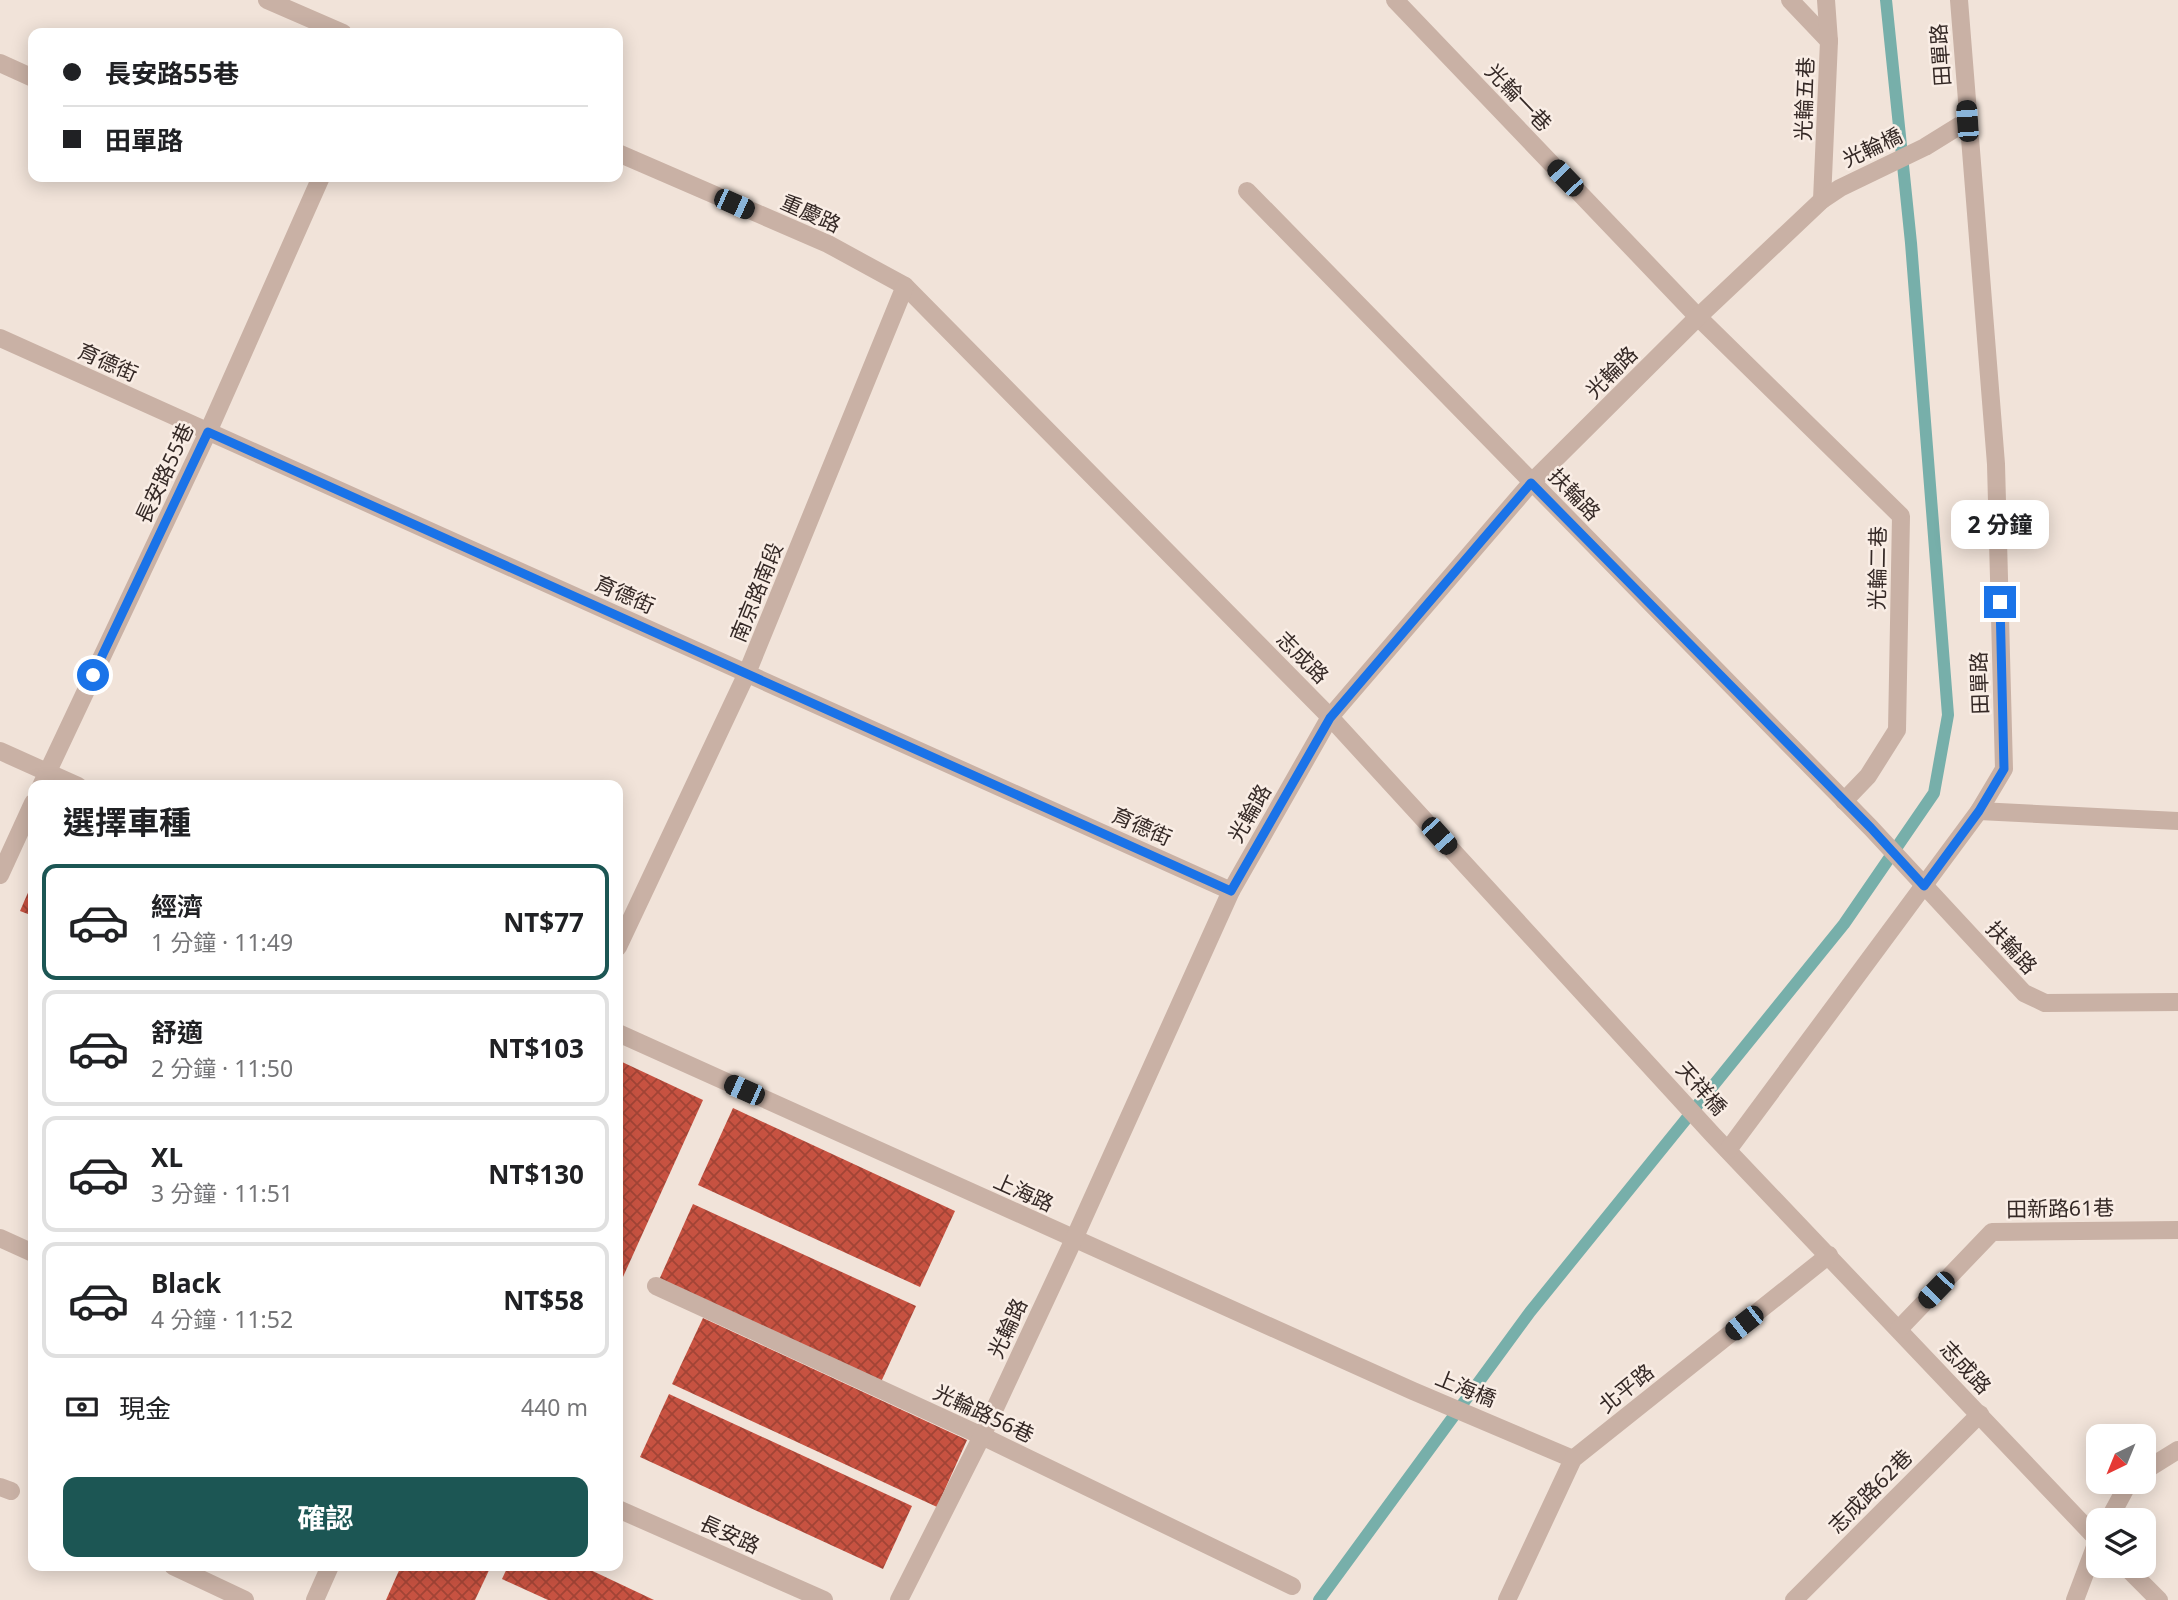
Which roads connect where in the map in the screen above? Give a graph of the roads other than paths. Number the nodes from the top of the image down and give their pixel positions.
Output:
1 (267, 0) edge
2 (1395, 0) edge
3 (1790, 0) edge
4 (1825, 0) edge
5 (1959, 0) edge
6 (331, 28) edge
7 (1829, 41) junction
8 (0, 63) edge
9 (28, 77) edge
10 (1967, 121) junction
11 (623, 155) edge
12 (319, 182) edge
13 (1840, 188) joint
14 (1247, 191) dead end
15 (1822, 200) junction
16 (905, 286) junction
17 (1698, 317) junction
18 (0, 338) edge
19 (208, 432) junction
20 (1531, 483) junction
21 (747, 673) junction
22 (1330, 718) junction
23 (0, 751) edge
24 (44, 779) edge
25 (1844, 802) junction
26 (1979, 811) junction
27 (28, 814) edge
28 (2178, 821) edge
29 (0, 875) edge
30 (1921, 882) junction
31 (1231, 891) junction
32 (623, 936) edge
33 (2178, 1002) edge
34 (623, 1035) edge
35 (1657, 1072) joint
36 (1713, 1135) joint
37 (1728, 1150) junction
38 (2178, 1230) edge
39 (0, 1238) edge
40 (1074, 1239) junction
41 (28, 1251) edge
42 (1829, 1255) junction
43 (656, 1286) dead end
44 (1899, 1329) junction
45 (1413, 1391) joint
46 (1980, 1414) junction
47 (982, 1436) junction
48 (2178, 1450) edge
49 (1573, 1459) junction
50 (2156, 1464) edge
51 (623, 1511) edge
52 (2086, 1527) edge
53 (2086, 1570) edge
54 (184, 1571) edge
55 (328, 1571) edge
56 (2137, 1578) edge
57 (1292, 1586) dead end
58 (245, 1600) edge
59 (315, 1600) edge
60 (824, 1600) edge
61 (899, 1600) edge
62 (1507, 1600) edge
63 (1794, 1600) edge
64 (2074, 1600) edge
65 (2159, 1600) edge

1 - 6 street
2 - 17 street, 光輪一巷
3 - 7 street
4 - 7 street, 光輪五巷
5 - 10 street, 田單路
7 - 15 street, 光輪五巷
8 - 9 street
10 - 13 street, 光輪橋
10 - 26 street, 田單路
11 - 16 street, 重慶路
12 - 19 street, 長安路55巷
13 - 15 street, 光輪路
14 - 20 street, 扶輪路
15 - 17 street, 光輪路
16 - 21 street, 南京路南段
16 - 22 street, 志成路
17 - 20 street, 光輪路
17 - 25 street, 光輪二巷
18 - 19 street, 育德街
19 - 21 street, 育德街
19 - 24 street, 長安路55巷
20 - 22 street, 光輪路
20 - 25 street, 扶輪路
21 - 31 street, 育德街
21 - 32 street, 南京路南段
22 - 31 street, 光輪路
22 - 35 street, 志成路
23 - 24 street
25 - 30 street, 扶輪路
26 - 28 street
26 - 30 street, 田單路
27 - 29 street
30 - 33 street, 扶輪路
30 - 37 street, 田單路
31 - 40 street, 光輪路
34 - 40 street, 上海路
35 - 36 street, 天祥橋
36 - 37 street, 志成路
37 - 42 street, 志成路
38 - 44 street, 田新路61巷
39 - 41 street
40 - 45 street, 上海路
40 - 47 street, 光輪路
42 - 44 street, 志成路
42 - 49 street, 北平路
43 - 47 street, 光輪路56巷
44 - 46 street, 志成路
45 - 49 street, 上海橋
46 - 52 street, 志成路
46 - 63 street, 志成路62巷
47 - 57 street, 光輪路56巷
47 - 61 street, 光輪路
48 - 50 street
49 - 62 street, 北平路
51 - 60 street, 長安路
53 - 64 street
54 - 58 street
55 - 59 street
56 - 65 street

